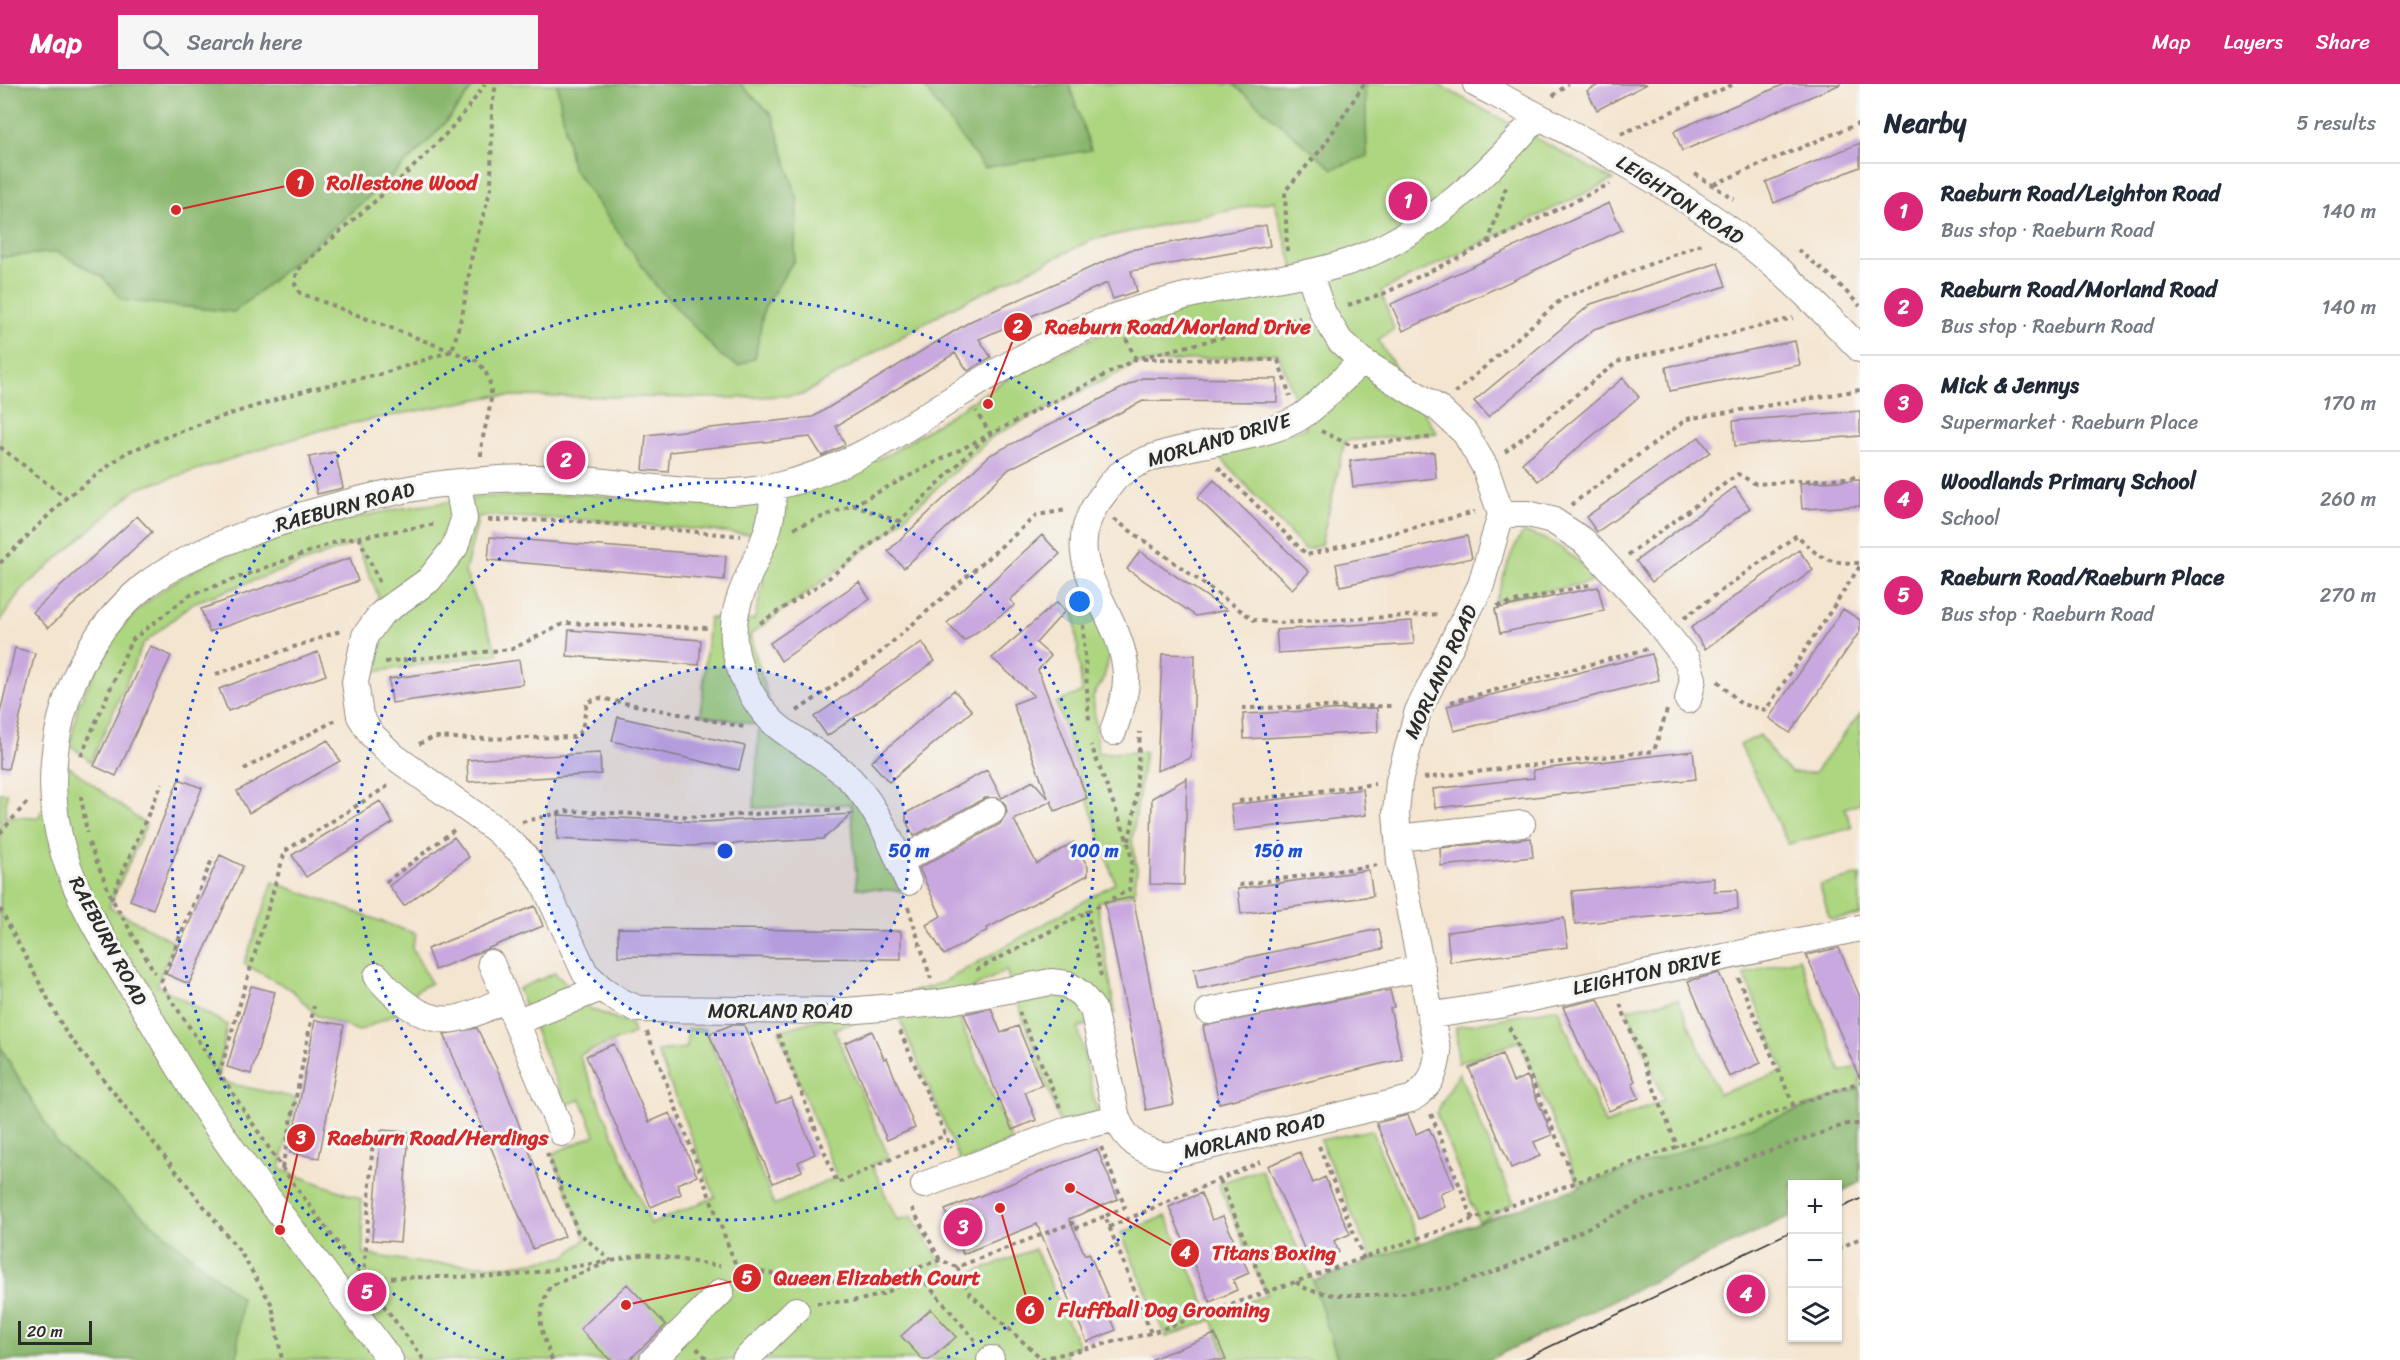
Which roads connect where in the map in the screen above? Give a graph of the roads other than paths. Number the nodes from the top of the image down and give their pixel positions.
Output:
1 (1476, 84) edge
2 (1538, 116) junction
3 (1300, 275) junction
4 (1860, 349) edge
5 (1362, 361) junction
6 (469, 483) junction
7 (772, 488) junction
8 (1500, 510) junction
9 (1688, 700) road end
10 (1098, 731) road end
11 (992, 811) dead end
12 (1522, 824) dead end
13 (1399, 850) junction
14 (1860, 928) edge
15 (491, 963) dead end
16 (1422, 968) junction
17 (377, 976) dead end
18 (601, 988) junction
19 (506, 999) junction
20 (1209, 1011) dead end
21 (1433, 1015) junction
22 (516, 1023) junction
23 (1117, 1118) junction
24 (562, 1132) road end
25 (924, 1185) road end
26 (722, 1292) road end
27 (796, 1310) road end
28 (390, 1360) edge
29 (653, 1360) edge
30 (745, 1360) edge

1 - 2 street, LEIGHTON ROAD
2 - 3 street, RAEBURN ROAD
2 - 4 street, LEIGHTON ROAD
3 - 5 street
3 - 7 street, RAEBURN ROAD
5 - 8 street
5 - 10 street, MORLAND DRIVE
6 - 7 street, RAEBURN ROAD
6 - 18 street, MORLAND ROAD
6 - 28 street, RAEBURN ROAD
7 - 11 street
8 - 9 street
8 - 13 street, MORLAND ROAD
12 - 13 street
13 - 16 street, MORLAND ROAD
14 - 21 street, LEIGHTON DRIVE
15 - 19 street
16 - 20 street
16 - 21 street, MORLAND ROAD
17 - 19 street
18 - 22 street
18 - 23 street, MORLAND ROAD
19 - 22 street
21 - 23 street, MORLAND ROAD
22 - 24 street
23 - 25 street
26 - 29 street
27 - 30 street

